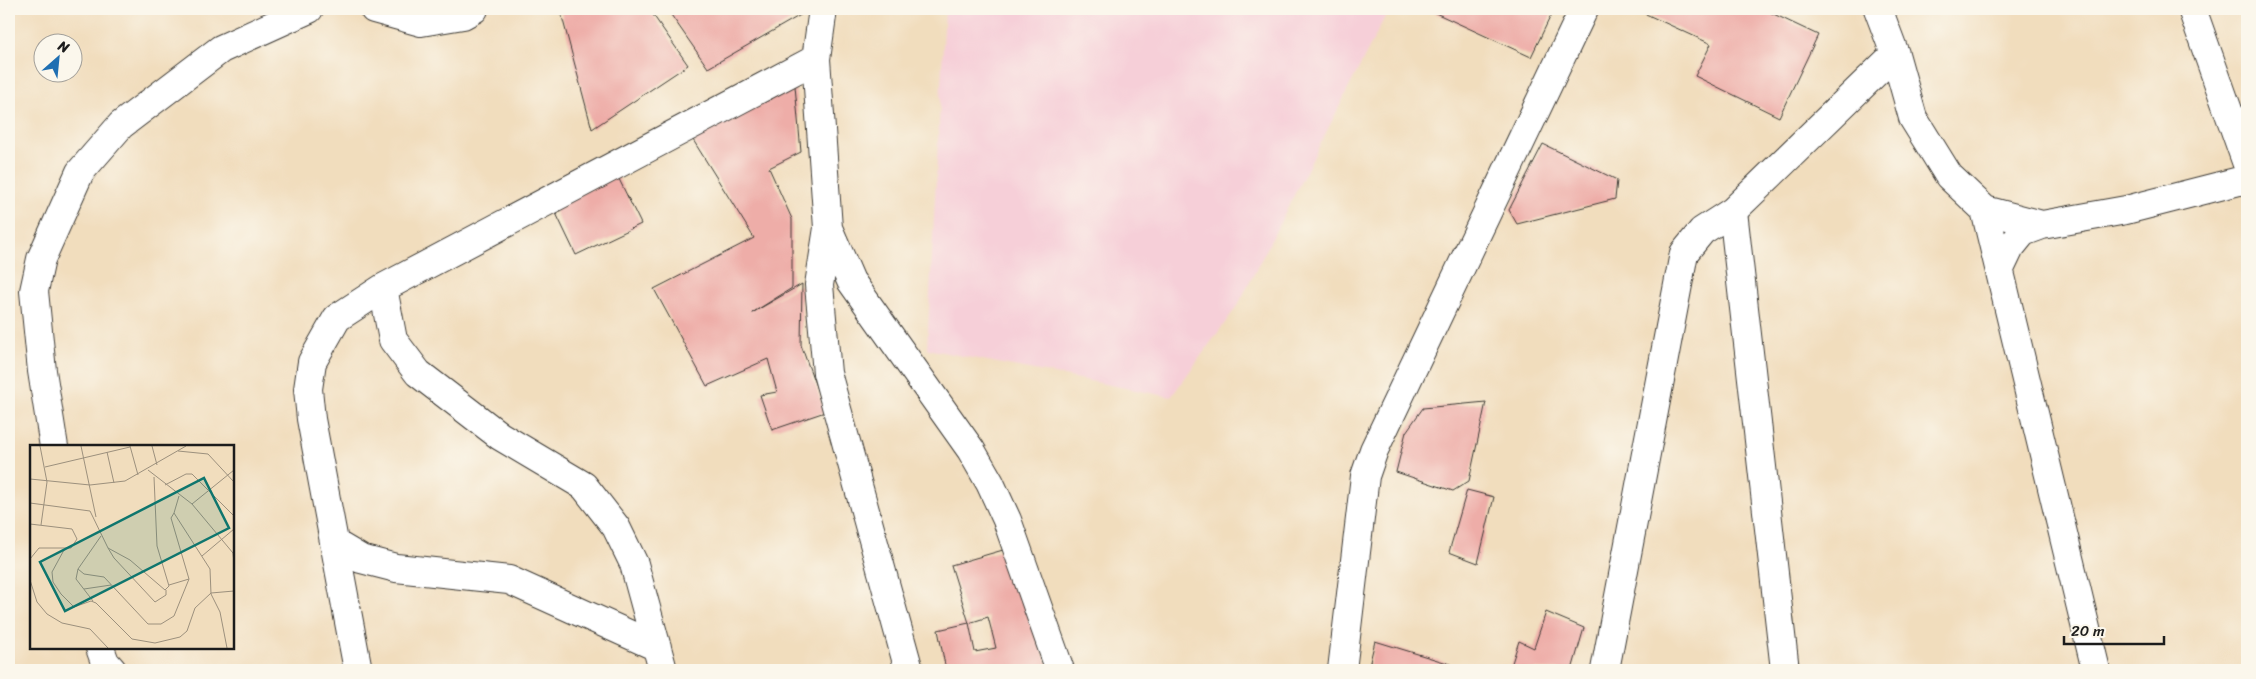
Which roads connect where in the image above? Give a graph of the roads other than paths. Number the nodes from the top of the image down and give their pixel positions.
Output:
1 (309, 9) edge
2 (374, 9) edge
3 (474, 9) edge
4 (823, 9) edge
5 (1584, 9) edge
6 (1878, 9) edge
7 (2192, 9) edge
8 (1895, 54) junction
9 (816, 59) junction
10 (2247, 164) edge
11 (2247, 179) edge
12 (1985, 210) junction
13 (1733, 211) junction
14 (2042, 225) junction
15 (828, 228) junction
16 (2000, 269) junction
17 (383, 288) junction
18 (54, 445) edge
19 (334, 543) junction
20 (100, 649) edge
21 (660, 659) edge
22 (112, 670) edge
23 (358, 670) edge
24 (909, 670) edge
25 (1060, 670) edge
26 (1342, 670) edge
27 (1605, 670) edge
28 (1785, 670) edge
29 (2096, 670) edge

1 - 18 street
2 - 3 street
4 - 9 street
5 - 26 street
6 - 8 street
7 - 10 street
8 - 12 street
8 - 13 street
9 - 15 street
9 - 17 street
11 - 14 street
12 - 14 street
12 - 16 street
13 - 27 street
13 - 28 street
14 - 16 street
15 - 24 street
15 - 25 street
16 - 29 street
17 - 19 street
17 - 21 street
19 - 21 street
19 - 23 street
20 - 22 street

